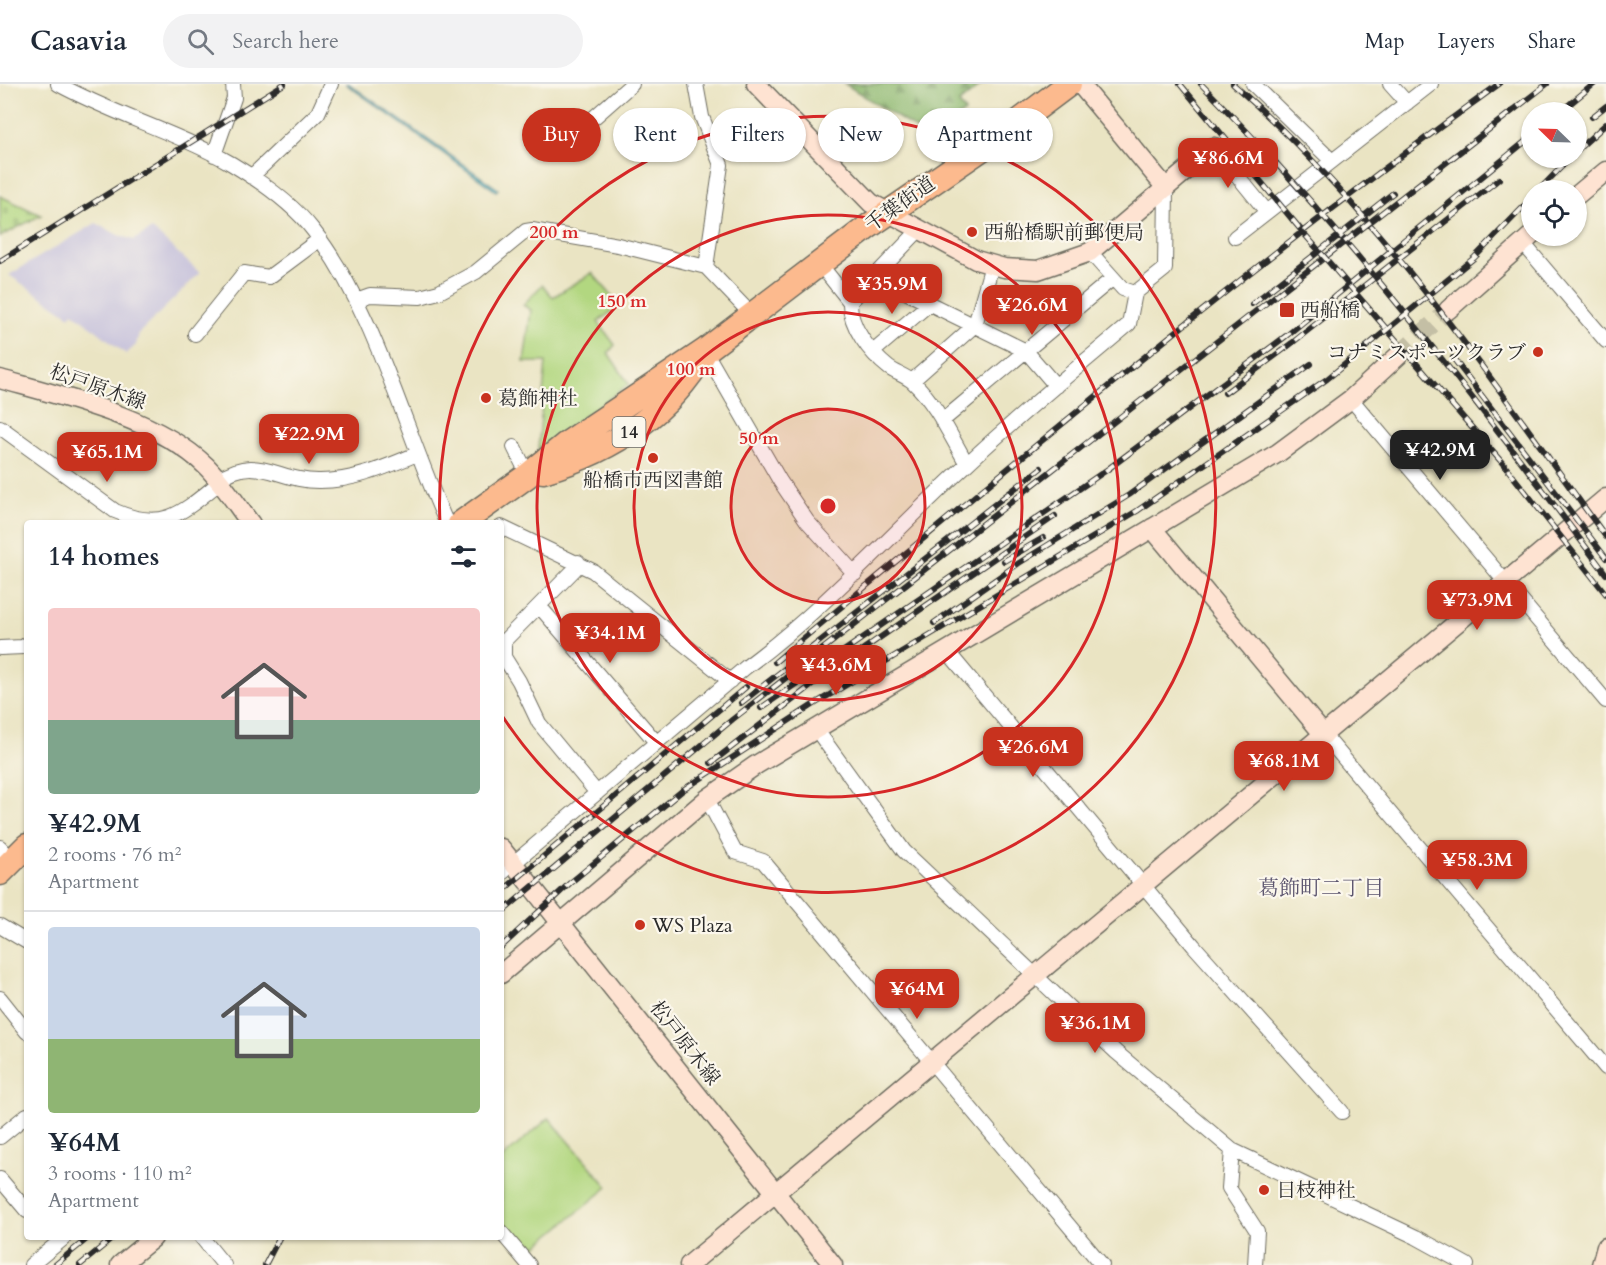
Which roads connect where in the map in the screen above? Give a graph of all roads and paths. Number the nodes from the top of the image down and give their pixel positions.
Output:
1 (58, 84) edge
2 (233, 84) edge
3 (331, 84) edge
4 (632, 84) edge
5 (696, 84) edge
6 (756, 84) edge
7 (1069, 84) edge
8 (1080, 84) edge
9 (1253, 84) edge
10 (1390, 84) edge
11 (1431, 84) edge
12 (1407, 103) junction
13 (601, 111) edge
14 (1214, 147) joint
15 (214, 154) junction
16 (1332, 161) junction
17 (1606, 171) edge
18 (251, 177) junction
19 (1587, 187) edge
20 (1166, 188) junction
21 (887, 212) junction
22 (1267, 212) junction
23 (920, 228) junction
24 (1234, 237) dead end
25 (320, 238) junction
26 (1521, 244) edge
27 (1532, 246) edge
28 (1090, 252) junction
29 (819, 263) junction
30 (992, 265) junction
31 (706, 267) junction
32 (875, 277) junction
33 (1113, 278) junction
34 (1135, 292) junction
35 (356, 300) junction
36 (850, 302) junction
37 (929, 304) junction
38 (1448, 310) tunnel mouth
39 (751, 314) junction
40 (975, 326) junction
41 (195, 334) dead end
42 (1606, 341) edge
43 (705, 351) junction
44 (874, 351) junction
45 (1026, 351) junction
46 (1399, 355) tunnel mouth
47 (0, 379) edge
48 (912, 381) junction
49 (1056, 386) junction
50 (1351, 399) junction
51 (942, 421) junction
52 (0, 427) edge
53 (514, 447) dead end
54 (417, 454) junction
55 (967, 464) junction
56 (525, 471) junction
57 (219, 481) junction
58 (1606, 498) edge
59 (135, 520) edge
60 (163, 520) edge
61 (248, 520) edge
62 (445, 520) edge
63 (476, 520) edge
64 (504, 528) edge
65 (1152, 528) junction
66 (578, 562) junction
67 (855, 574) junction
68 (1506, 583) junction
69 (540, 607) junction
70 (24, 646) edge
71 (0, 648) edge
72 (947, 651) junction
73 (730, 681) junction
74 (1606, 701) edge
75 (816, 729) junction
76 (1324, 735) junction
77 (656, 742) junction
78 (597, 793) junction
79 (707, 800) junction
80 (507, 868) edge
81 (1144, 886) junction
82 (561, 922) junction
83 (0, 926) edge
84 (24, 940) edge
85 (504, 971) edge
86 (1035, 978) junction
87 (0, 998) edge
88 (24, 1028) edge
89 (932, 1062) junction
90 (1606, 1068) edge
91 (1342, 1112) dead end
92 (24, 1117) edge
93 (0, 1137) edge
94 (1232, 1150) junction
95 (0, 1179) edge
96 (774, 1195) junction
97 (24, 1207) edge
98 (504, 1236) edge
99 (56, 1240) edge
100 (151, 1240) edge
101 (204, 1240) edge
102 (1606, 1247) edge
103 (31, 1265) edge
104 (120, 1265) edge
105 (225, 1265) edge
106 (529, 1265) edge
107 (689, 1265) edge
108 (833, 1265) edge
109 (1102, 1265) edge
110 (1255, 1265) edge
111 (1467, 1265) edge
112 (1601, 1265) edge

1 - 15 street
2 - 15 street
3 - 18 street
4 - 13 street
5 - 31 street
6 - 21 street
7 - 21 highway, 千葉街道 / 14
8 - 20 street
9 - 16 street
10 - 12 street
11 - 12 street
12 - 16 street
14 - 20 street
14 - 22 street
15 - 18 street
16 - 22 street
17 - 19 street
18 - 25 street
20 - 28 street
20 - 34 street
21 - 23 street
21 - 29 highway, 千葉街道 / 14
22 - 24 street
23 - 30 street
23 - 32 street
25 - 35 street
25 - 41 street
26 - 38 street
27 - 42 street
28 - 30 street
28 - 33 street
29 - 36 street
29 - 39 highway, 千葉街道 / 14
30 - 40 street
31 - 35 street
31 - 39 street
32 - 36 street
32 - 37 street
33 - 34 street
33 - 45 street
34 - 49 street
35 - 54 street
36 - 44 street
37 - 40 street
37 - 44 street
39 - 43 highway, 千葉街道 / 14
40 - 45 street
40 - 48 street
43 - 56 highway, 千葉街道 / 14
43 - 67 street
44 - 48 street
45 - 49 street
45 - 51 street
46 - 50 street
47 - 57 street, 松戸原木線
48 - 51 street
49 - 55 street
50 - 65 street
50 - 68 street
51 - 55 street
52 - 59 street
53 - 56 street
54 - 57 street
54 - 62 street
55 - 67 street
56 - 63 highway, 千葉街道 / 14
57 - 60 street
57 - 61 street, 松戸原木線
58 - 68 street
64 - 66 street
65 - 72 street
65 - 76 street
66 - 69 street
66 - 73 street
67 - 73 street
68 - 74 street
68 - 76 street
69 - 77 street
69 - 78 street
70 - 71 street
72 - 75 street
72 - 81 street
73 - 77 street
75 - 79 street
75 - 86 street
76 - 81 street
76 - 90 street
77 - 78 street
78 - 80 street
79 - 82 street
79 - 89 street
80 - 82 street, 松戸原木線
81 - 86 street
81 - 91 street
82 - 85 street
82 - 96 street, 松戸原木線
83 - 84 street
86 - 89 street
86 - 94 street
87 - 88 street
89 - 96 street
89 - 109 street
92 - 93 street
94 - 110 street
94 - 111 street
95 - 97 street
96 - 107 street
96 - 108 street, 松戸原木線
98 - 106 street
99 - 103 street
100 - 104 street
101 - 105 street
102 - 112 street

